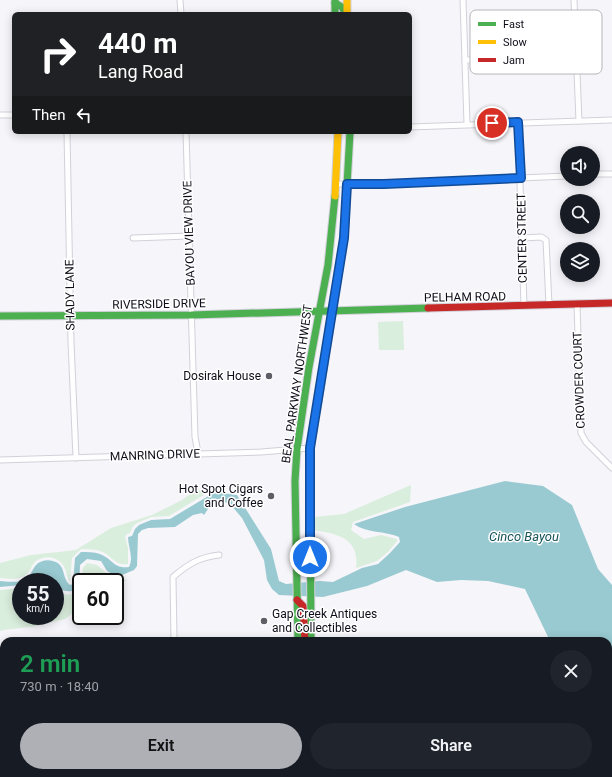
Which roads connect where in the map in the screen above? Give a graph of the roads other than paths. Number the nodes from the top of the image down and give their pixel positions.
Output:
1 (180, 0) edge
2 (347, 0) edge
3 (463, 0) edge
4 (574, 0) edge
5 (335, 2) edge
6 (574, 10) edge
7 (181, 12) edge
8 (346, 12) edge
9 (347, 12) edge
10 (465, 60) junction
11 (470, 60) edge
12 (577, 74) edge
13 (12, 114) edge
14 (0, 115) edge
15 (612, 120) edge
16 (579, 121) junction
17 (518, 122) junction
18 (467, 124) junction
19 (412, 127) edge
20 (67, 134) edge
21 (186, 134) edge
22 (338, 134) edge
23 (350, 134) edge
24 (600, 174) edge
25 (612, 174) edge
26 (560, 176) edge
27 (521, 178) junction
28 (336, 184) junction
29 (347, 184) junction
30 (189, 236) junction
31 (133, 238) dead end
32 (522, 238) junction
33 (612, 303) edge
34 (577, 304) junction
35 (549, 305) junction
36 (524, 306) junction
37 (319, 311) junction
38 (333, 311) junction
39 (191, 315) junction
40 (0, 316) edge
41 (71, 316) junction
42 (310, 448) junction
43 (297, 449) junction
44 (198, 453) junction
45 (76, 458) junction
46 (0, 460) edge
47 (612, 468) edge
48 (219, 555) dead end
49 (297, 600) junction
50 (174, 637) edge
51 (298, 637) edge
52 (305, 637) edge
53 (311, 637) edge

1 - 7 street
2 - 9 main road
3 - 10 street
4 - 6 street
5 - 8 main road
10 - 11 street
10 - 18 street
12 - 16 street
13 - 14 street
15 - 16 street
16 - 17 street
17 - 18 street
17 - 27 street, CENTER STREET
18 - 19 street
20 - 41 street, SHADY LANE
21 - 30 street, BAYOU VIEW DRIVE
22 - 28 main road, BEAL PARKWAY NORTHWEST
23 - 29 main road, BEAL PARKWAY NORTHWEST
24 - 25 street
26 - 27 street
27 - 29 street
27 - 32 street, CENTER STREET
28 - 29 street
28 - 37 main road, BEAL PARKWAY NORTHWEST
29 - 38 main road, BEAL PARKWAY NORTHWEST
30 - 31 street
30 - 39 street, BAYOU VIEW DRIVE
32 - 35 street
32 - 36 street, CENTER STREET
33 - 34 main road, PELHAM ROAD
34 - 35 main road, PELHAM ROAD
34 - 47 street, CROWDER COURT
35 - 36 main road, PELHAM ROAD
36 - 38 main road, PELHAM ROAD
37 - 38 main road, PELHAM ROAD
37 - 39 main road, RIVERSIDE DRIVE
37 - 43 main road, BEAL PARKWAY NORTHWEST
38 - 42 main road, BEAL PARKWAY NORTHWEST
39 - 41 main road, RIVERSIDE DRIVE
39 - 44 street, BAYOU VIEW DRIVE
40 - 41 main road, RIVERSIDE DRIVE
41 - 45 street, SHADY LANE
42 - 43 street, MANRING DRIVE
42 - 53 main road, BEAL PARKWAY NORTHWEST
43 - 44 street, MANRING DRIVE
43 - 49 main road, BEAL PARKWAY NORTHWEST
44 - 45 street, MANRING DRIVE
45 - 46 street, MANRING DRIVE
48 - 50 street
49 - 51 main road, BEAL PARKWAY NORTHWEST
49 - 52 main road

